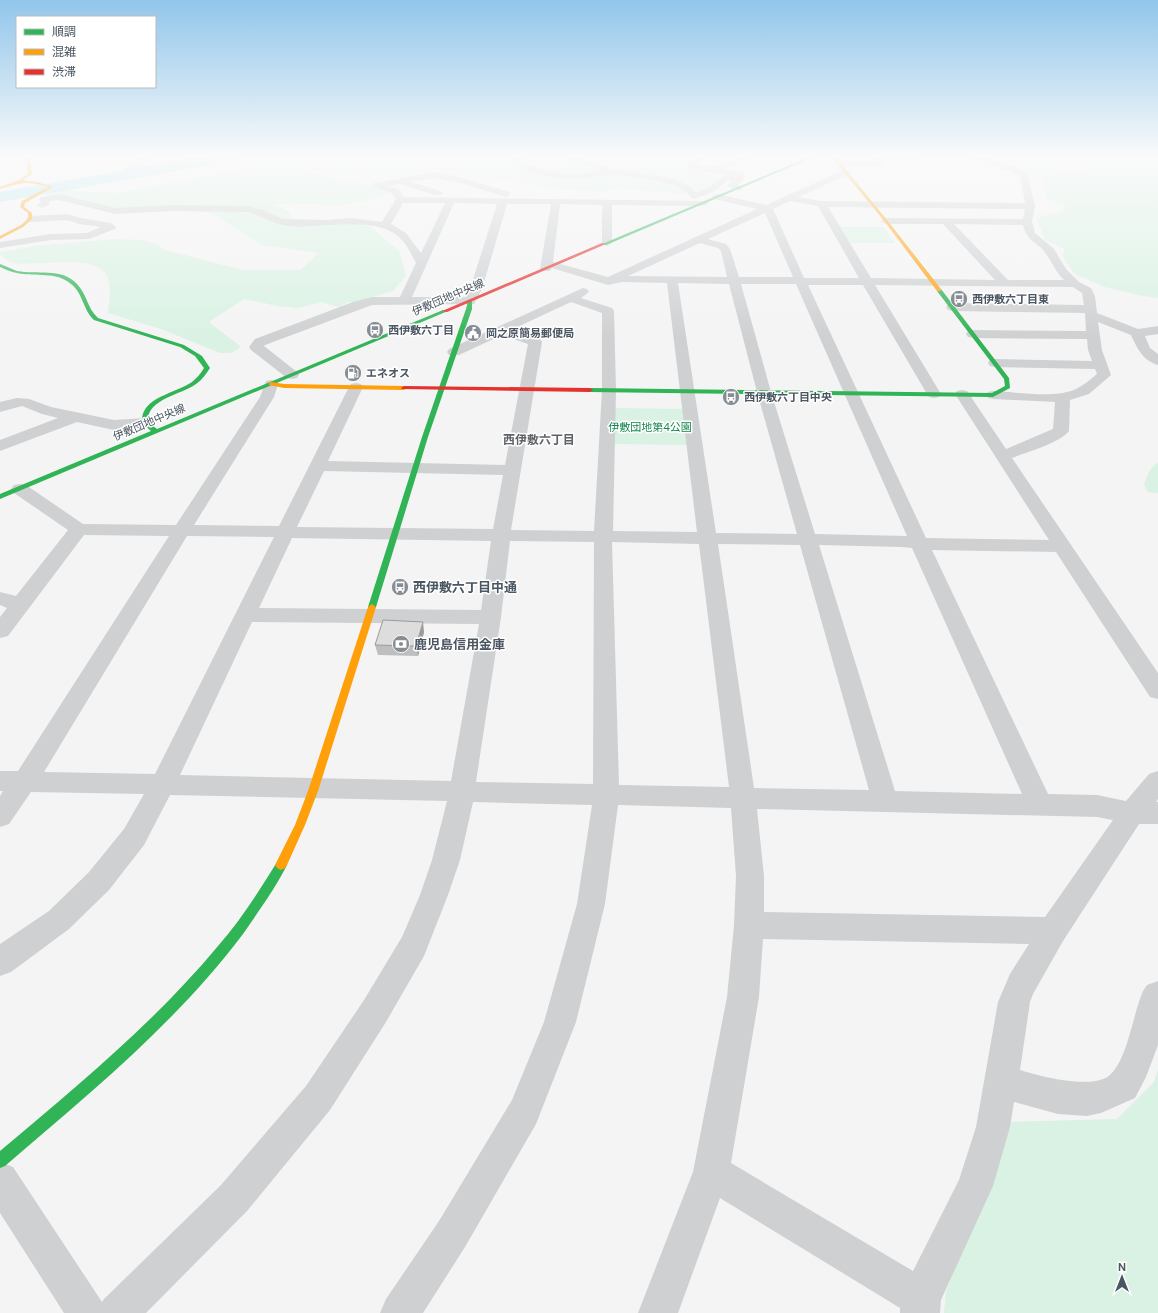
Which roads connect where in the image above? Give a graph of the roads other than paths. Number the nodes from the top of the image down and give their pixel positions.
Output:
1 (269, 216) edge
2 (391, 216) edge
3 (445, 216) edge
4 (498, 216) edge
5 (555, 216) edge
6 (607, 216) edge
7 (671, 216) edge
8 (749, 216) edge
9 (771, 216) edge
10 (828, 216) edge
11 (882, 216) edge
12 (1028, 216) edge
13 (68, 217) joint
14 (30, 219) joint
15 (886, 221) junction
16 (945, 221) junction
17 (1027, 222) junction
18 (385, 226) junction
19 (0, 238) edge
20 (698, 239) junction
21 (607, 243) junction
22 (0, 245) edge
23 (421, 262) junction
24 (0, 265) edge
25 (550, 267) junction
26 (672, 280) junction
27 (608, 281) junction
28 (734, 281) junction
29 (801, 282) junction
30 (867, 282) junction
31 (934, 283) junction
32 (1005, 283) junction
33 (1075, 284) junction
34 (570, 298) junction
35 (404, 301) junction
36 (470, 301) junction
37 (952, 307) junction
38 (1091, 312) junction
39 (502, 330) junction
40 (1158, 330) edge
41 (1137, 333) junction
42 (973, 334) junction
43 (1093, 335) junction
44 (454, 352) junction
45 (1158, 361) edge
46 (995, 363) junction
47 (1099, 364) junction
48 (292, 375) junction
49 (271, 384) junction
50 (356, 387) junction
51 (442, 388) junction
52 (527, 390) junction
53 (609, 390) junction
54 (687, 391) junction
55 (764, 392) junction
56 (850, 393) junction
57 (934, 394) junction
58 (962, 394) junction
59 (993, 395) junction
60 (1063, 398) junction
61 (0, 407) edge
62 (75, 417) junction
63 (150, 427) junction
64 (0, 446) edge
65 (1002, 456) junction
66 (317, 466) junction
67 (416, 468) junction
68 (513, 470) junction
69 (20, 489) junction
70 (0, 497) edge
71 (79, 529) junction
72 (181, 531) junction
73 (284, 533) junction
74 (395, 534) junction
75 (501, 536) junction
76 (603, 537) junction
77 (708, 539) junction
78 (809, 540) junction
79 (921, 544) junction
80 (1062, 546) junction
81 (0, 598) edge
82 (20, 605) junction
83 (245, 615) junction
84 (369, 616) junction
85 (490, 617) junction
86 (0, 631) edge
87 (1158, 691) edge
88 (0, 781) edge
89 (25, 781) junction
90 (1158, 781) edge
91 (163, 784) junction
92 (315, 788) junction
93 (462, 792) junction
94 (606, 796) junction
95 (743, 799) junction
96 (885, 802) junction
97 (1040, 804) junction
98 (1145, 813) edge
99 (0, 816) edge
100 (749, 925) junction
101 (1053, 931) junction
102 (0, 962) edge
103 (1158, 996) edge
104 (1001, 1081) junction
105 (0, 1161) edge
106 (711, 1172) junction
107 (0, 1180) edge
108 (920, 1305) edge
109 (87, 1313) edge
110 (118, 1313) edge
111 (400, 1313) edge
112 (658, 1313) edge

1 - 18 street
2 - 18 street
3 - 23 street
4 - 36 street
5 - 25 street
6 - 21 street
7 - 21 street, 伊敷団地中央線
8 - 20 street
9 - 29 street
10 - 30 street
11 - 15 street
12 - 17 street
13 - 14 street
13 - 22 street
14 - 19 street
15 - 16 street
15 - 31 street
16 - 17 street
16 - 32 street
17 - 33 street
18 - 23 street
20 - 27 street
20 - 28 street
21 - 25 street, 伊敷団地中央線
23 - 35 street
24 - 63 street
25 - 27 street
25 - 36 street, 伊敷団地中央線
26 - 27 street
26 - 28 street
26 - 54 street
27 - 34 street
28 - 29 street
28 - 55 street
29 - 30 street
29 - 56 street
30 - 31 street
30 - 57 street
31 - 32 street
31 - 37 street
32 - 33 street
33 - 38 street
34 - 39 street
34 - 53 street
35 - 36 street
35 - 48 street
36 - 44 street
36 - 48 street, 伊敷団地中央線
37 - 38 street
37 - 42 street
38 - 41 street
38 - 43 street
39 - 44 street
39 - 52 street
40 - 41 street
41 - 45 street
42 - 43 street
42 - 46 street
43 - 47 street
44 - 51 street
46 - 47 street
46 - 59 street
47 - 60 street
48 - 49 street, 伊敷団地中央線
49 - 50 street
49 - 63 street, 伊敷団地中央線
49 - 72 street
50 - 51 street
50 - 66 street
51 - 52 street
51 - 67 street
52 - 53 street
52 - 68 street
53 - 54 street
53 - 76 street
54 - 55 street
54 - 77 street
55 - 56 street
55 - 78 street
56 - 57 street
56 - 79 street
57 - 58 street
58 - 59 street
58 - 65 street
59 - 60 street
60 - 65 street
61 - 62 street
62 - 63 street
62 - 64 street
63 - 69 street, 伊敷団地中央線
65 - 80 street
66 - 67 street
66 - 73 street
67 - 68 street
67 - 74 street
68 - 75 street
69 - 70 street, 伊敷団地中央線
69 - 71 street
71 - 72 street
71 - 82 street
72 - 73 street
72 - 89 street
73 - 74 street
73 - 83 street
74 - 75 street
74 - 84 street
75 - 76 street
75 - 85 street
76 - 77 street
76 - 94 street
77 - 78 street
77 - 95 street
78 - 79 street
78 - 96 street
79 - 80 street
79 - 97 street
80 - 87 street
81 - 82 street
82 - 86 street
83 - 84 street
83 - 91 street
84 - 85 street
84 - 92 street
85 - 93 street
88 - 89 street
89 - 91 street
89 - 99 street
90 - 98 street
91 - 92 street
91 - 102 street
92 - 93 street
92 - 105 street
93 - 94 street
93 - 110 street
94 - 95 street
94 - 111 street
95 - 96 street
95 - 100 street
96 - 97 street
97 - 98 street
98 - 101 street
100 - 101 street
100 - 106 street
101 - 104 street
103 - 104 street
104 - 108 street
106 - 108 street
106 - 112 street
107 - 109 street

